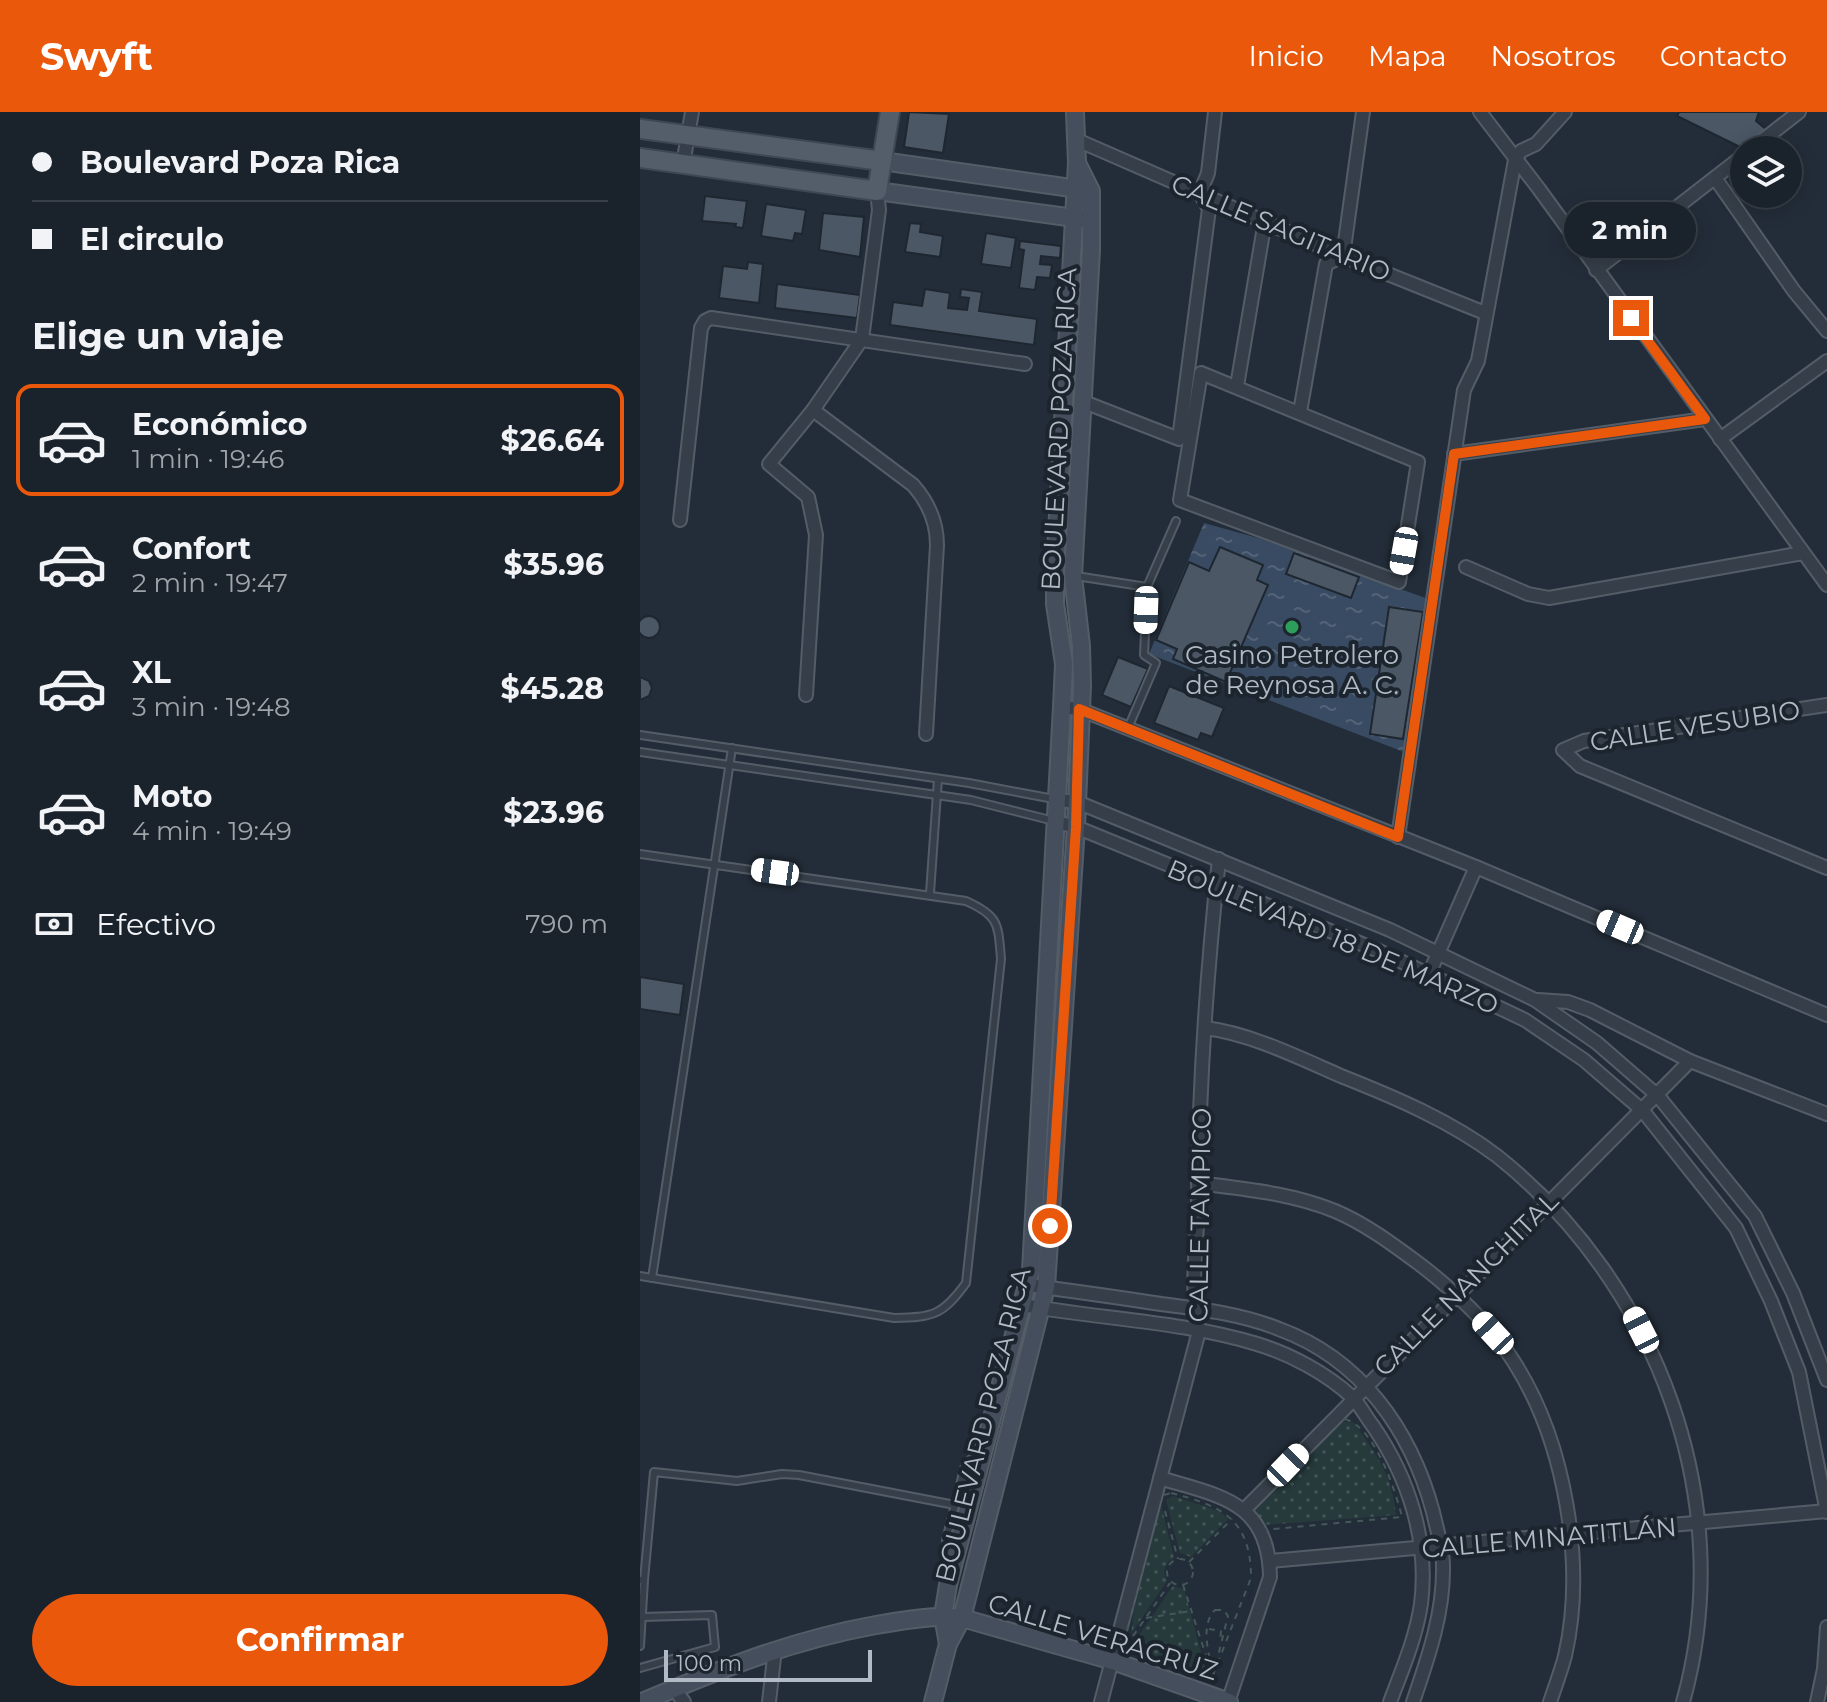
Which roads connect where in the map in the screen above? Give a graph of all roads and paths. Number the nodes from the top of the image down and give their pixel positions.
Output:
1 (692, 112) edge
2 (890, 112) edge
3 (1075, 112) edge
4 (1215, 112) edge
5 (1363, 112) edge
6 (1480, 112) edge
7 (1565, 112) edge
8 (1799, 112) edge
9 (640, 129) edge
10 (688, 136) junction
11 (1768, 136) edge
12 (1077, 140) junction
13 (640, 158) edge
14 (1515, 160) junction
15 (882, 161) junction
16 (683, 164) junction
17 (1730, 166) edge
18 (1715, 178) junction
19 (1083, 190) junction
20 (877, 191) junction
21 (1200, 193) junction
22 (1082, 219) junction
23 (1265, 221) junction
24 (1343, 256) junction
25 (1596, 270) junction
26 (1485, 313) junction
27 (1827, 331) edge
28 (862, 339) junction
29 (1827, 361) edge
30 (1025, 364) dead end
31 (1237, 386) junction
32 (1084, 402) junction
33 (813, 410) junction
34 (1300, 412) junction
35 (1705, 419) junction
36 (1720, 439) junction
37 (1454, 454) junction
38 (680, 520) dead end
39 (1176, 521) dead end
40 (1803, 553) junction
41 (1466, 567) dead end
42 (1073, 576) junction
43 (1827, 585) edge
44 (1147, 587) junction
45 (806, 695) dead end
46 (1827, 705) edge
47 (1071, 708) junction
48 (1128, 728) junction
49 (926, 734) dead end
50 (640, 735) edge
51 (732, 748) junction
52 (640, 752) edge
53 (729, 764) junction
54 (938, 779) junction
55 (937, 795) junction
56 (1058, 800) junction
57 (1077, 802) junction
58 (1056, 822) junction
59 (1076, 827) junction
60 (1398, 837) junction
61 (640, 854) edge
62 (1219, 859) junction
63 (713, 864) junction
64 (1476, 867) junction
65 (1827, 868) edge
66 (1216, 884) junction
67 (930, 893) junction
68 (1439, 953) junction
69 (1429, 974) junction
70 (1535, 1000) junction
71 (1827, 1015) edge
72 (1205, 1028) junction
73 (1690, 1061) junction
74 (1656, 1094) junction
75 (1641, 1109) junction
76 (1827, 1114) edge
77 (1198, 1183) junction
78 (1547, 1203) junction
79 (640, 1276) edge
80 (652, 1278) junction
81 (1028, 1285) junction
82 (1046, 1287) junction
83 (1457, 1294) junction
84 (1023, 1305) junction
85 (1041, 1308) junction
86 (1194, 1308) junction
87 (1199, 1331) junction
88 (1827, 1380) edge
89 (1366, 1384) junction
90 (1002, 1386) junction
91 (1019, 1391) junction
92 (1353, 1398) junction
93 (985, 1447) junction
94 (1160, 1478) junction
95 (1161, 1496) junction
96 (955, 1505) junction
97 (1249, 1510) junction
98 (1827, 1511) edge
99 (1232, 1519) junction
100 (1699, 1524) junction
101 (1570, 1535) junction
102 (1442, 1547) junction
103 (1422, 1549) junction
104 (1178, 1560) junction
105 (1270, 1561) junction
106 (1188, 1563) junction
107 (952, 1570) junction
108 (642, 1580) edge
109 (1171, 1582) junction
110 (1183, 1585) junction
111 (1191, 1611) junction
112 (943, 1616) junction
113 (642, 1617) edge
114 (962, 1618) junction
115 (1145, 1618) junction
116 (1827, 1627) edge
117 (1208, 1629) junction
118 (948, 1644) junction
119 (640, 1646) edge
120 (1125, 1647) junction
121 (775, 1649) junction
122 (1218, 1657) junction
123 (1113, 1661) junction
124 (640, 1668) edge
125 (1213, 1676) junction
126 (679, 1695) edge
127 (642, 1702) edge
128 (769, 1702) edge
129 (933, 1702) edge
130 (1101, 1702) edge
131 (1229, 1702) edge
132 (1390, 1702) edge
133 (1413, 1702) edge
134 (1550, 1702) edge
135 (1683, 1702) edge
136 (1817, 1702) edge

1 - 10 street
2 - 15 main road
3 - 12 main road, BOULEVARD POZA RICA
4 - 21 street
5 - 24 street
6 - 14 street
7 - 14 street
8 - 11 street
9 - 10 main road
10 - 15 main road
10 - 16 street
12 - 19 main road, BOULEVARD POZA RICA
12 - 21 street, CALLE SAGITARIO
13 - 16 main road
14 - 25 street
14 - 26 street
15 - 19 main road
15 - 20 main road
16 - 20 main road
17 - 18 street
18 - 25 street
18 - 27 street
19 - 22 main road, BOULEVARD POZA RICA
20 - 22 main road
20 - 28 street
21 - 23 street, CALLE SAGITARIO
21 - 32 street
22 - 32 main road, BOULEVARD POZA RICA
22 - 47 main road, BOULEVARD POZA RICA
23 - 24 street, CALLE SAGITARIO
23 - 31 street
24 - 26 street, CALLE SAGITARIO
24 - 34 street
25 - 35 street
26 - 37 street
28 - 30 street
28 - 33 street
28 - 38 street
29 - 36 street
31 - 34 street
31 - 34 street
32 - 42 main road, BOULEVARD POZA RICA
33 - 45 street
33 - 49 street
35 - 36 street
35 - 37 street
36 - 40 street
37 - 60 street
39 - 44 lane
40 - 41 street
40 - 43 street
42 - 44 lane
42 - 47 main road, BOULEVARD POZA RICA
44 - 48 lane
46 - 65 street, CALLE VESUBIO
47 - 48 street
47 - 56 main road, BOULEVARD POZA RICA
47 - 57 main road, BOULEVARD POZA RICA
48 - 60 street
50 - 51 lane
51 - 53 lane
51 - 54 lane
52 - 53 lane
53 - 55 lane
53 - 63 lane
54 - 55 lane
54 - 56 lane
55 - 58 lane
55 - 67 lane
56 - 57 street, BOULEVARD 18 DE MARZO
56 - 58 main road, BOULEVARD POZA RICA
57 - 59 main road, BOULEVARD POZA RICA
57 - 62 street, BOULEVARD 18 DE MARZO
58 - 59 street, BOULEVARD 18 DE MARZO
58 - 81 main road, BOULEVARD POZA RICA
59 - 66 street, BOULEVARD 18 DE MARZO
59 - 82 main road, BOULEVARD POZA RICA
60 - 64 street
61 - 63 lane
62 - 66 street, CALLE TAMPICO
62 - 68 street, BOULEVARD 18 DE MARZO
63 - 67 lane
63 - 80 lane
64 - 68 street
64 - 71 street
66 - 69 street, BOULEVARD 18 DE MARZO
66 - 72 street, CALLE TAMPICO
67 - 80 lane
68 - 69 street
68 - 70 street, BOULEVARD 18 DE MARZO
69 - 75 street, BOULEVARD 18 DE MARZO
70 - 73 street
70 - 74 street, BOULEVARD 18 DE MARZO
72 - 77 street, CALLE TAMPICO
72 - 78 street
73 - 74 street, CALLE NANCHITAL
73 - 76 street
74 - 75 street, CALLE NANCHITAL
74 - 88 street, BOULEVARD 18 DE MARZO
75 - 78 street, CALLE NANCHITAL
75 - 98 street, BOULEVARD 18 DE MARZO
77 - 83 street
77 - 86 street, CALLE TAMPICO
78 - 83 street, CALLE NANCHITAL
78 - 100 street
79 - 80 lane
81 - 82 street
81 - 84 main road, BOULEVARD POZA RICA
82 - 85 main road, BOULEVARD POZA RICA
82 - 86 street
83 - 89 street, CALLE NANCHITAL
83 - 101 street
84 - 85 street
84 - 90 main road, BOULEVARD POZA RICA
85 - 87 street
85 - 91 main road, BOULEVARD POZA RICA
86 - 87 street, CALLE TAMPICO
86 - 89 street
87 - 92 street
87 - 94 street, CALLE TAMPICO
89 - 92 street, CALLE NANCHITAL
89 - 102 street
90 - 91 main road
90 - 93 main road, BOULEVARD POZA RICA
91 - 114 main road, BOULEVARD POZA RICA
92 - 97 street, CALLE NANCHITAL
92 - 103 street
93 - 96 lane
93 - 107 main road, BOULEVARD POZA RICA
94 - 97 street
94 - 123 street, CALLE TAMPICO
95 - 99 path
95 - 104 path
95 - 120 path
96 - 107 lane
96 - 108 lane
97 - 97 path
97 - 105 street
98 - 100 street, CALLE MINATITLÁN
99 - 106 path
99 - 125 path
100 - 101 street, CALLE MINATITLÁN
100 - 135 street
101 - 102 street, CALLE MINATITLÁN
101 - 134 street
102 - 103 street, CALLE MINATITLÁN
102 - 133 street
103 - 105 street, CALLE MINATITLÁN
103 - 132 street
104 - 106 path
104 - 109 path
105 - 131 street
106 - 110 path
107 - 112 main road, BOULEVARD POZA RICA
108 - 113 lane
109 - 110 path
109 - 115 path
110 - 111 path
111 - 115 path
111 - 125 path
112 - 114 main road, CALLE VERACRUZ
112 - 118 main road, BOULEVARD POZA RICA
112 - 121 main road, CALLE VERACRUZ
113 - 119 lane
113 - 124 lane
114 - 118 main road, BOULEVARD POZA RICA
114 - 123 main road, CALLE VERACRUZ
115 - 120 path
116 - 136 street
117 - 122 path
117 - 122 path
117 - 125 path
118 - 129 main road, BOULEVARD POZA RICA
120 - 125 path
121 - 126 main road, CALLE VERACRUZ
121 - 128 street
122 - 125 path
123 - 130 street, CALLE TAMPICO
123 - 131 main road, CALLE VERACRUZ
126 - 127 main road, CALLE VERACRUZ

